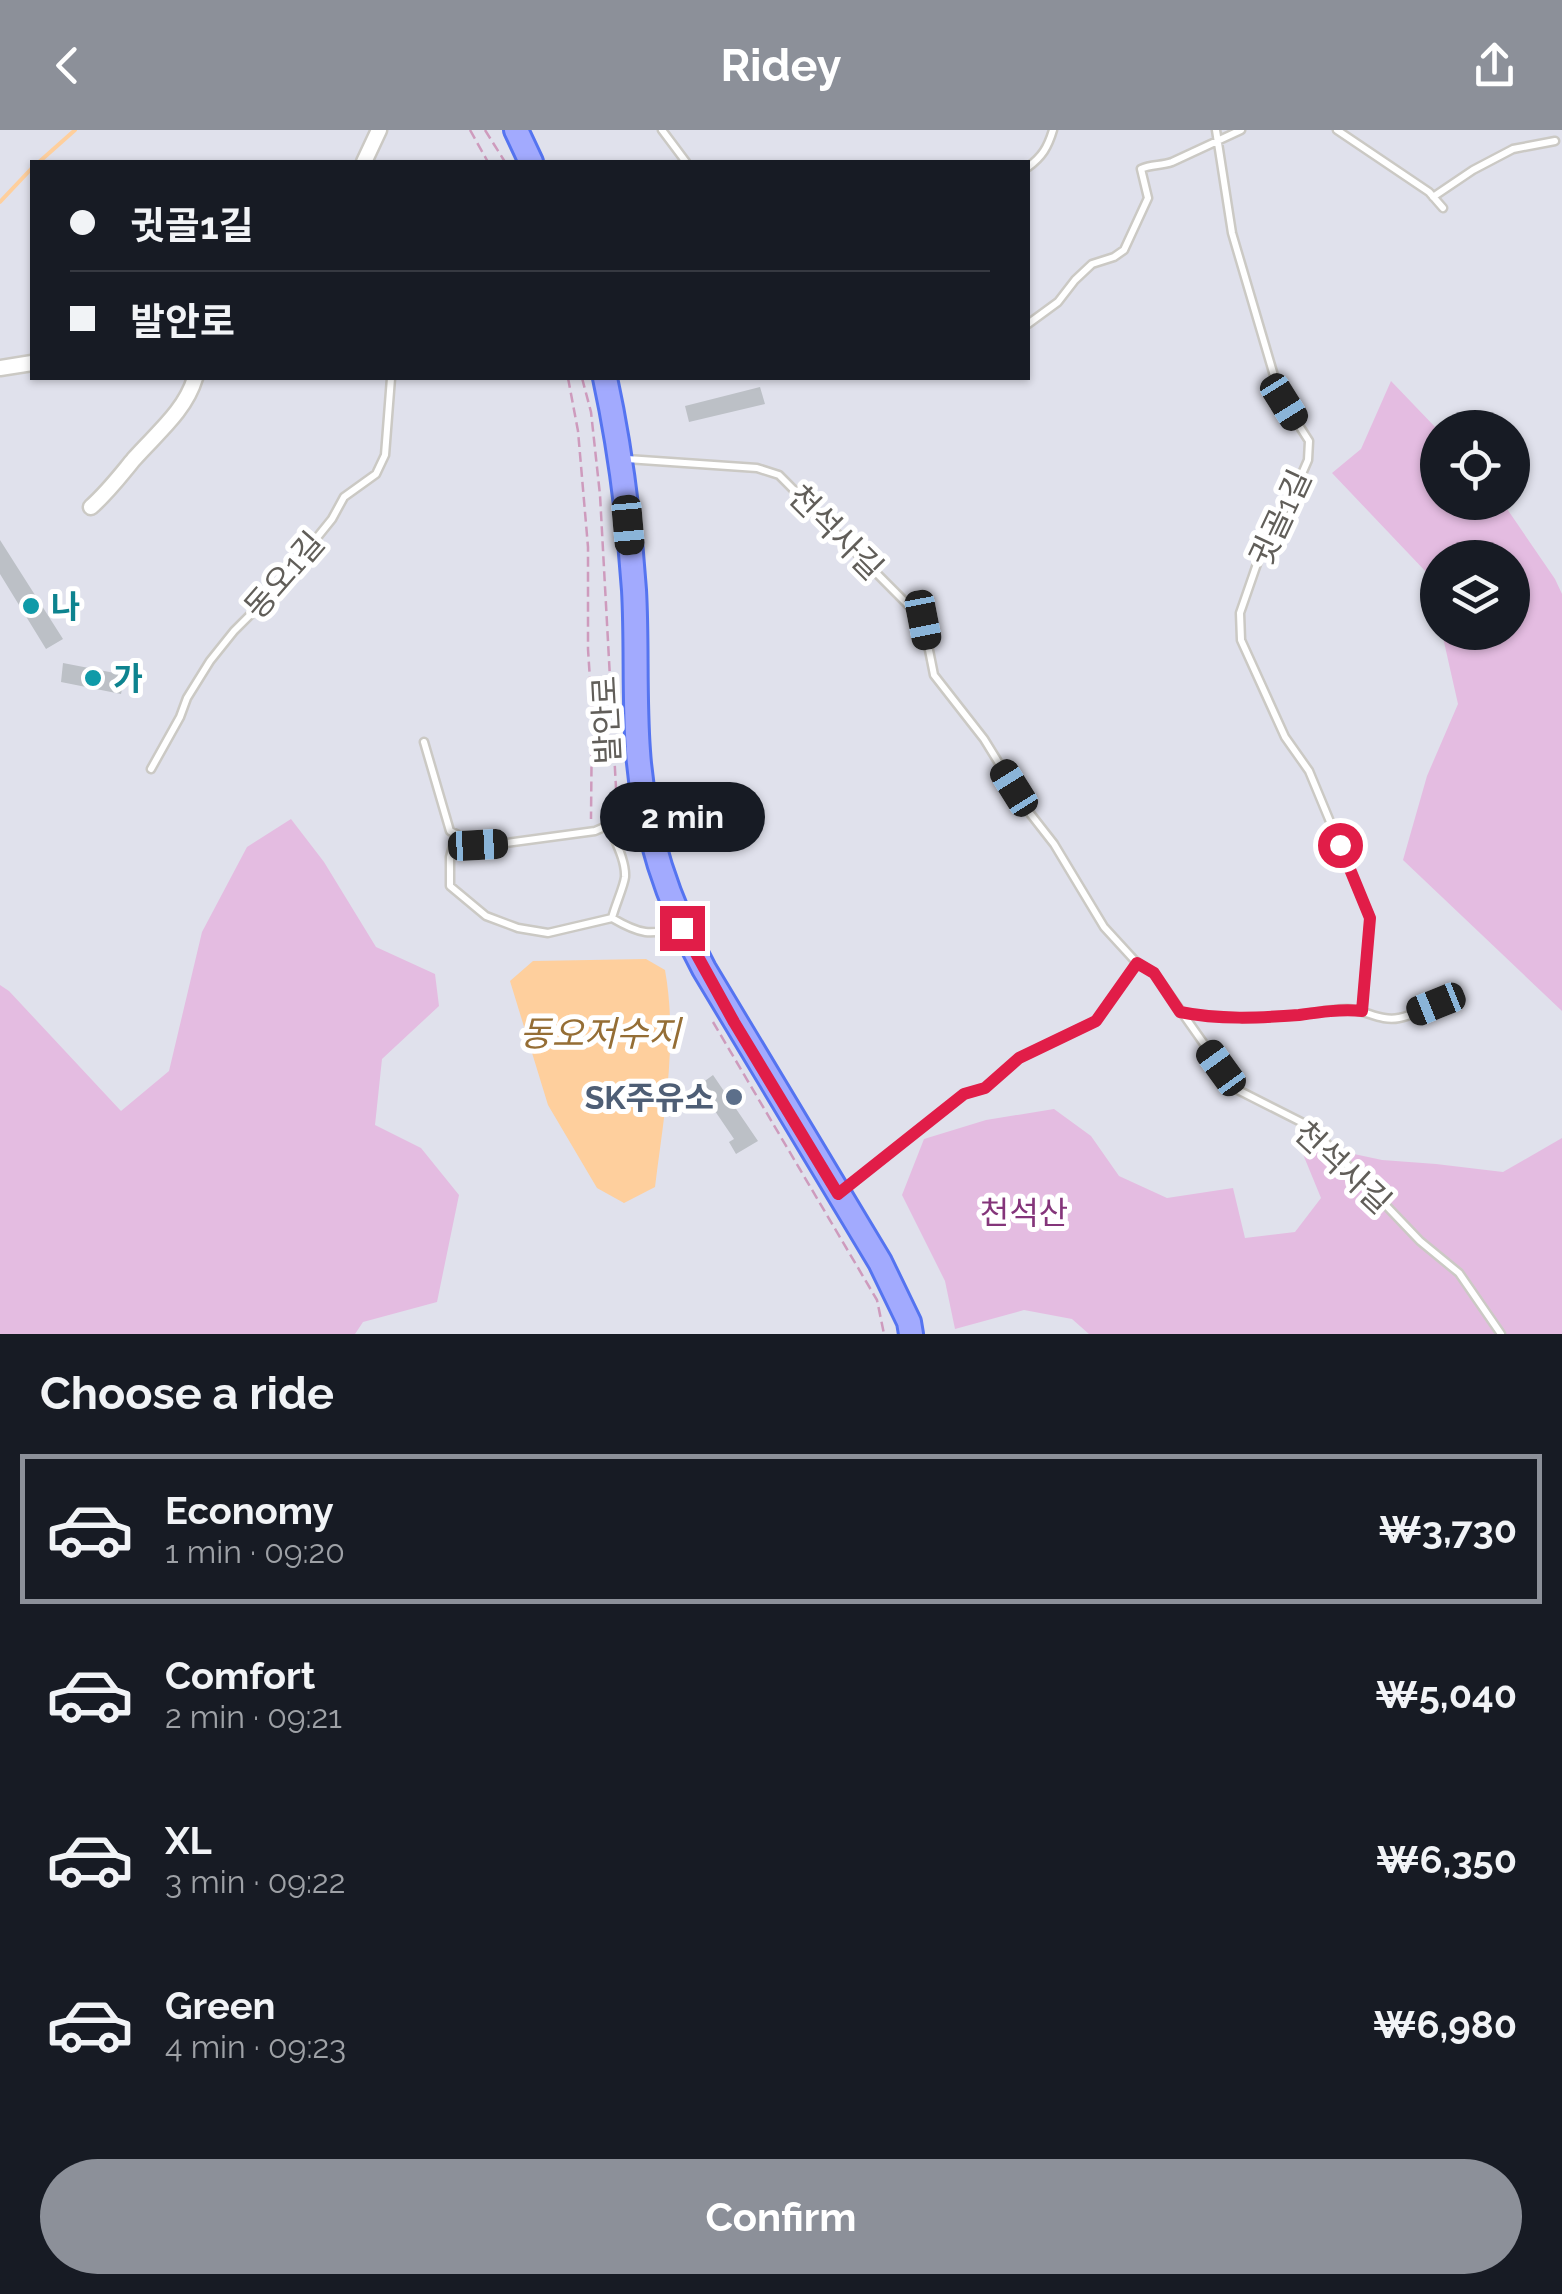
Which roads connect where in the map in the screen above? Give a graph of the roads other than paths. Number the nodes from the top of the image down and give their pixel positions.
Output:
1 (379, 130) edge
2 (516, 130) edge
3 (662, 130) edge
4 (1054, 130) edge
5 (1216, 130) edge
6 (1241, 130) edge
7 (1337, 130) edge
8 (1218, 140) junction
9 (1554, 142) dead end
10 (365, 160) edge
11 (530, 160) edge
12 (684, 160) edge
13 (1030, 166) edge
14 (1433, 196) junction
15 (1443, 208) dead end
16 (1030, 323) edge
17 (30, 363) edge
18 (0, 368) edge
19 (194, 380) edge
20 (391, 380) edge
21 (605, 380) edge
22 (621, 458) junction
23 (92, 506) dead end
24 (424, 742) dead end
25 (151, 769) dead end
26 (636, 814) junction
27 (609, 826) junction
28 (456, 835) junction
29 (612, 918) junction
30 (682, 928) junction
31 (1137, 963) junction
32 (1436, 1004) dead end
33 (1362, 1011) junction
34 (1180, 1012) junction
35 (838, 1194) junction
36 (911, 1334) edge
37 (1501, 1334) edge

1 - 10 street
2 - 11 main road
3 - 12 lane
4 - 13 lane
5 - 8 lane, 귓골1길
6 - 8 lane
7 - 14 lane
8 - 16 lane
8 - 33 lane, 귓골1길
9 - 14 lane
14 - 15 lane
17 - 18 street
19 - 23 street
20 - 25 lane, 동오1길
21 - 22 main road, 발안로
22 - 26 main road, 발안로
22 - 31 lane, 천석사길
24 - 28 lane
26 - 27 lane
26 - 30 main road, 발안로
27 - 28 lane
27 - 29 lane
28 - 29 lane
29 - 30 lane
30 - 35 main road, 발안로
31 - 34 lane, 천석사길
31 - 35 lane
32 - 33 lane
33 - 34 lane
34 - 37 lane, 천석사길
35 - 36 main road, 발안로

